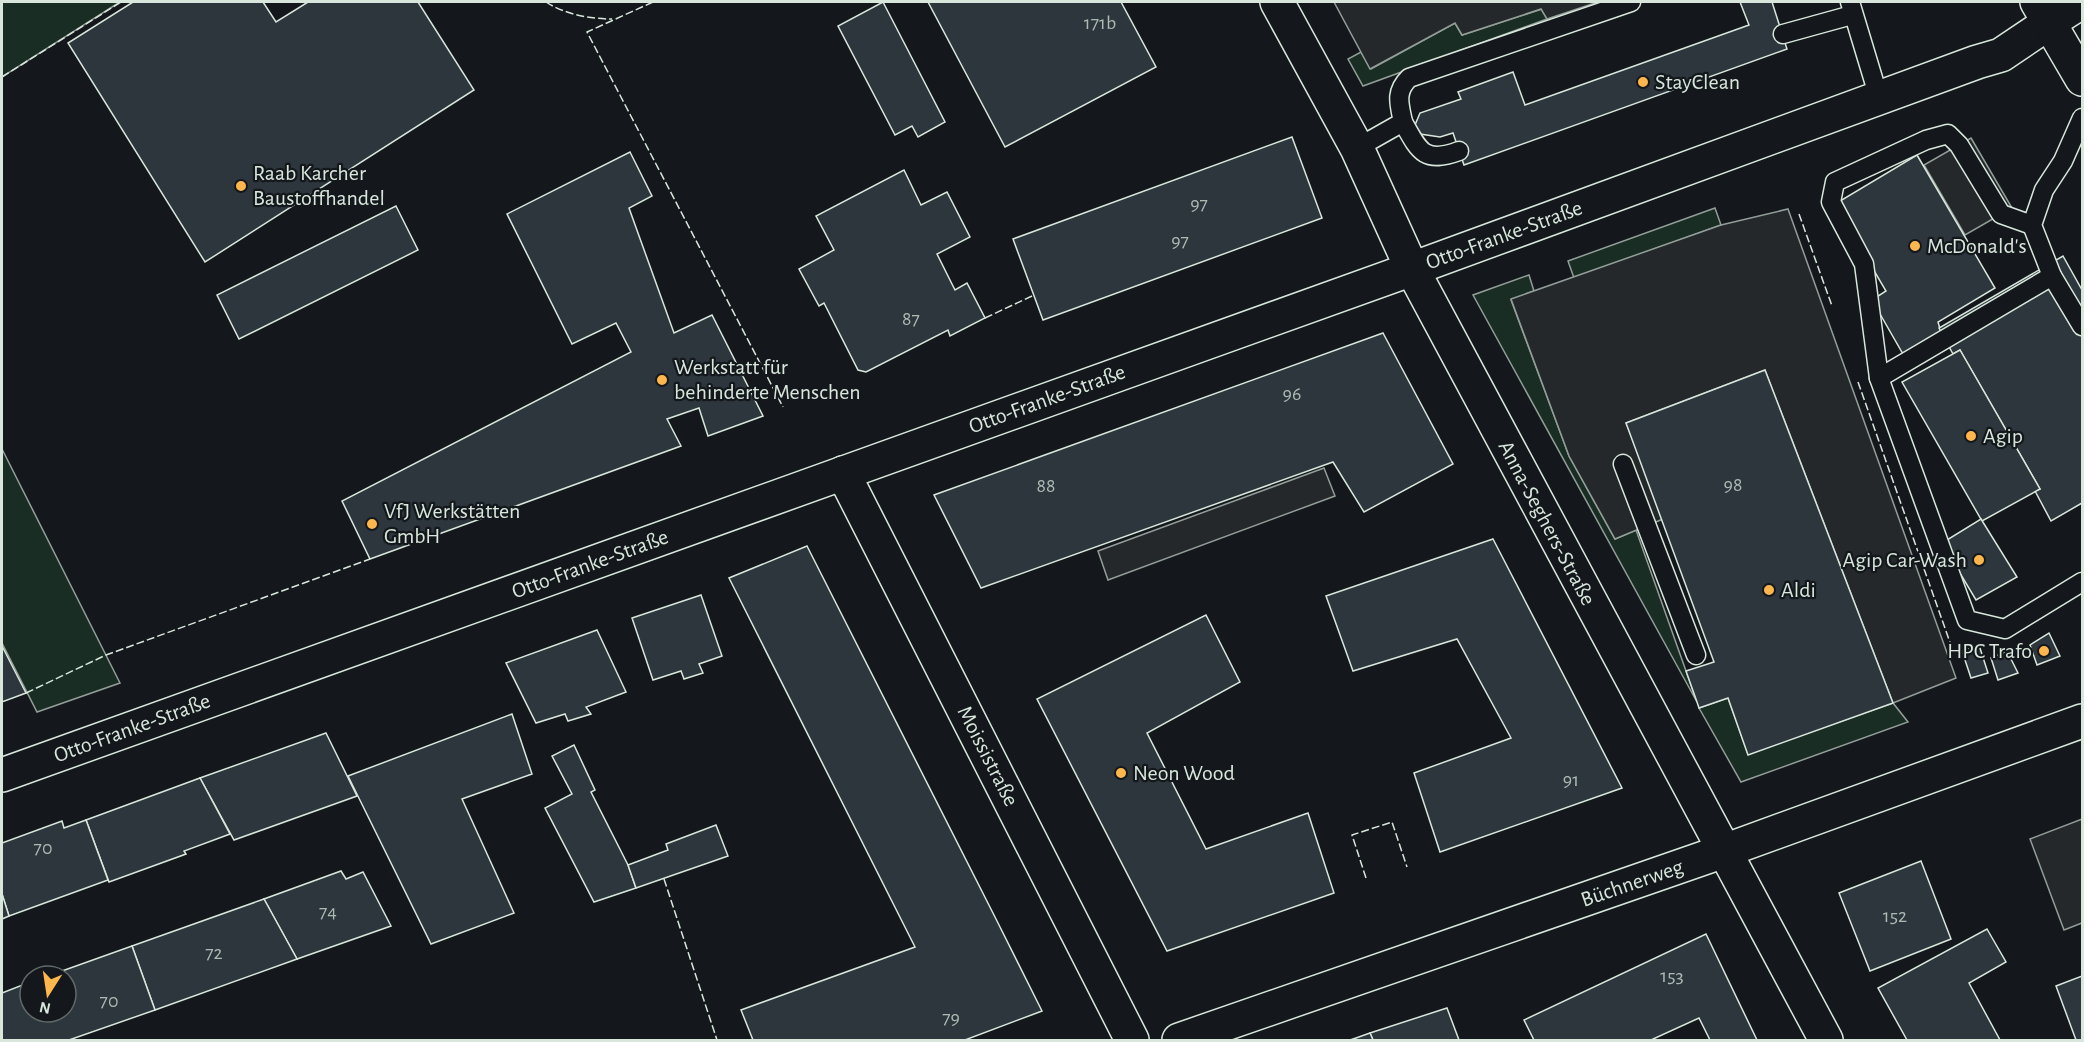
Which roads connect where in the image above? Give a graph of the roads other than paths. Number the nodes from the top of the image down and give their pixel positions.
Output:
1 (1277, 2) edge
2 (1631, 2) edge
3 (2081, 2) edge
4 (1851, 8) edge
5 (2044, 12) edge
6 (1783, 34) dead end
7 (2082, 79) edge
8 (1879, 98) junction
9 (2082, 118) edge
10 (1403, 122) junction
11 (1357, 148) junction
12 (1459, 151) dead end
13 (2032, 225) junction
14 (1412, 269) junction
15 (2052, 276) junction
16 (2082, 326) edge
17 (1879, 378) junction
18 (1623, 464) dead end
19 (843, 472) junction
20 (2082, 582) edge
21 (1696, 655) dead end
22 (2082, 721) edge
23 (2, 775) edge
24 (1724, 850) junction
25 (1132, 1041) edge
26 (1179, 1041) edge
27 (1826, 1041) edge

1 - 11 street, Anna-Seghers-Straße
2 - 10 lane
3 - 5 street, Otto-Franke-Straße
4 - 6 lane
4 - 8 lane
5 - 7 street
5 - 8 street, Otto-Franke-Straße
8 - 14 street, Otto-Franke-Straße
9 - 13 lane
10 - 11 lane
10 - 12 lane
11 - 14 street, Anna-Seghers-Straße
13 - 15 lane
13 - 17 lane
14 - 19 street, Otto-Franke-Straße
14 - 24 street, Anna-Seghers-Straße
15 - 16 lane
15 - 17 lane
17 - 20 lane
18 - 21 lane
19 - 23 street, Otto-Franke-Straße
19 - 25 street, Moissistraße
22 - 24 street, Büchnerweg
24 - 26 street, Büchnerweg
24 - 27 street, Anna-Seghers-Straße

